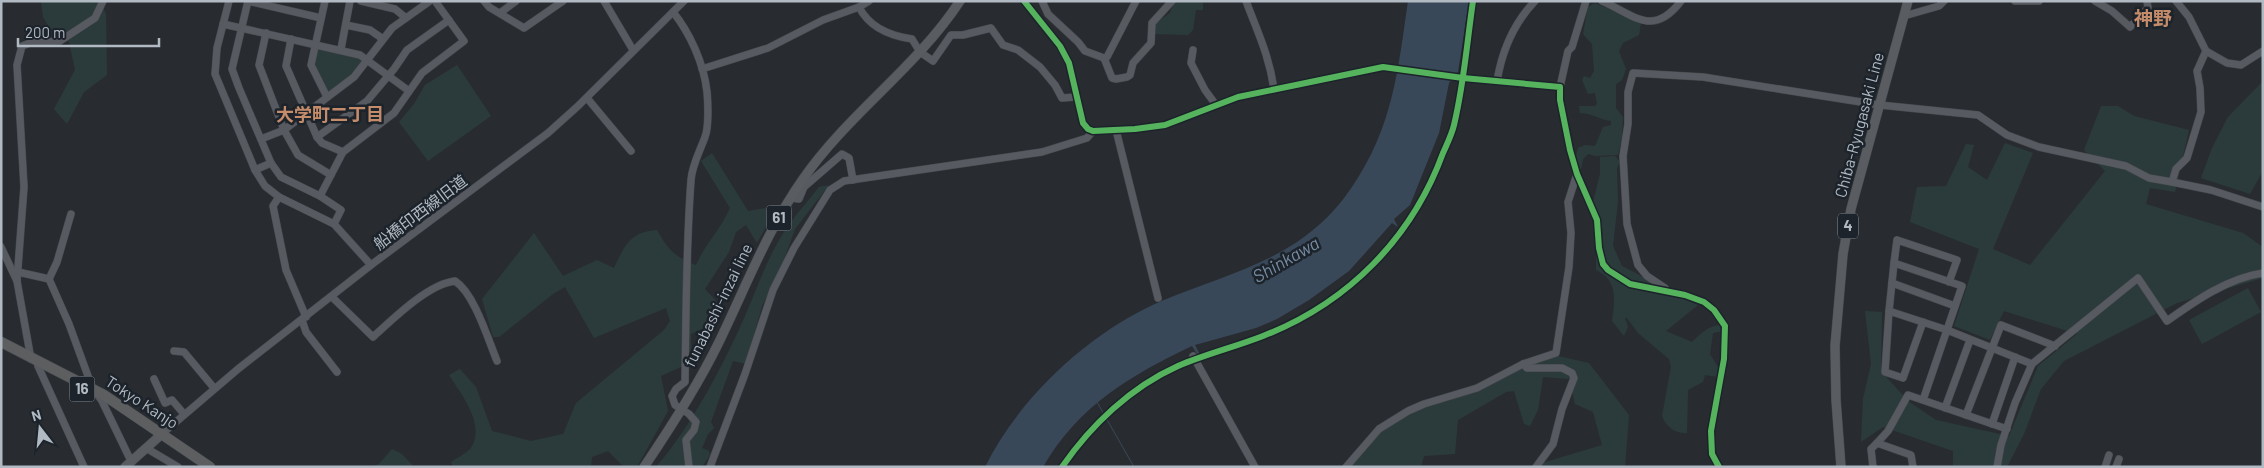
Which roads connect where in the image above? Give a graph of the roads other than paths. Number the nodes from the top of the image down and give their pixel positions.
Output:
1 (103, 1) edge
2 (229, 1) edge
3 (248, 1) edge
4 (325, 1) edge
5 (350, 1) edge
6 (361, 1) edge
7 (430, 1) edge
8 (435, 1) edge
9 (484, 1) edge
10 (516, 1) edge
11 (563, 1) edge
12 (604, 1) edge
13 (684, 1) edge
14 (869, 1) edge
15 (960, 1) edge
16 (1024, 1) edge
17 (1042, 1) edge
18 (1136, 1) edge
19 (1172, 1) edge
20 (1246, 1) edge
21 (1535, 1) edge
22 (1586, 1) edge
23 (1602, 1) edge
24 (1681, 1) edge
25 (1908, 1) edge
26 (1944, 1) edge
27 (2015, 1) edge
28 (2039, 1) edge
29 (2095, 1) edge
30 (2147, 1) edge
31 (2176, 1) edge
32 (859, 7) junction
33 (673, 12) junction
34 (500, 13) junction
35 (1904, 16) junction
36 (321, 18) junction
37 (406, 18) junction
38 (449, 20) junction
39 (224, 24) junction
40 (346, 25) junction
41 (242, 28) junction
42 (266, 33) junction
43 (291, 39) junction
44 (383, 40) junction
45 (314, 44) junction
46 (342, 49) junction
47 (634, 50) junction
48 (1192, 50) dead end
49 (2206, 51) junction
50 (2263, 51) edge
51 (920, 52) junction
52 (1104, 58) junction
53 (366, 60) junction
54 (702, 69) junction
55 (389, 76) junction
56 (1497, 81) junction
57 (1560, 87) junction
58 (1274, 89) junction
59 (409, 91) junction
60 (327, 97) junction
61 (1076, 97) junction
62 (586, 98) junction
63 (1216, 105) junction
64 (1880, 105) junction
65 (306, 115) junction
66 (284, 130) junction
67 (1116, 130) junction
68 (1093, 131) junction
69 (317, 137) junction
70 (260, 139) junction
71 (631, 151) dead end
72 (343, 152) junction
73 (271, 163) junction
74 (255, 170) junction
75 (331, 174) junction
76 (1577, 174) junction
77 (853, 180) junction
78 (2172, 182) junction
79 (320, 196) junction
80 (279, 197) junction
81 (791, 198) junction
82 (2262, 206) edge
83 (71, 214) dead end
84 (334, 224) junction
85 (1, 247) edge
86 (1894, 263) junction
87 (371, 265) junction
88 (18, 272) junction
89 (2263, 273) edge
90 (49, 279) junction
91 (17, 281) junction
92 (1949, 282) junction
93 (1892, 283) junction
94 (1672, 292) junction
95 (332, 297) junction
96 (1158, 298) dead end
97 (1955, 306) junction
98 (1888, 311) junction
99 (304, 318) junction
100 (1923, 322) junction
101 (1947, 330) junction
102 (1970, 340) junction
103 (1, 342) edge
104 (2055, 346) junction
105 (1, 348) edge
106 (1993, 348) junction
107 (174, 352) dead end
108 (1193, 356) dead end
109 (2015, 357) junction
110 (496, 361) dead end
111 (33, 362) junction
112 (1523, 364) junction
113 (2032, 364) junction
114 (337, 372) dead end
115 (154, 379) dead end
116 (92, 388) junction
117 (214, 388) junction
118 (1923, 400) junction
119 (102, 401) junction
120 (1945, 408) junction
121 (682, 409) junction
122 (184, 414) junction
123 (1966, 415) junction
124 (1992, 424) junction
125 (2007, 429) junction
126 (160, 435) junction
127 (1877, 443) junction
128 (146, 448) junction
129 (2109, 455) dead end
130 (2119, 458) dead end
131 (127, 465) edge
132 (84, 467) edge
133 (178, 467) edge
134 (199, 467) edge
135 (210, 467) edge
136 (644, 467) edge
137 (688, 467) edge
138 (710, 467) edge
139 (1255, 467) edge
140 (1346, 467) edge
141 (1536, 467) edge
142 (1719, 467) edge
143 (1841, 467) edge
144 (1873, 467) edge
145 (1913, 467) edge
146 (1997, 467) edge
147 (2105, 467) edge
148 (2116, 467) edge

1 - 88 street
2 - 39 street
3 - 36 street
3 - 41 street
4 - 36 street
5 - 40 street
6 - 37 street
7 - 37 street
8 - 38 street
9 - 34 street
10 - 34 street
11 - 34 street
12 - 47 street
13 - 33 street, 船橋印西線旧道
14 - 32 street
15 - 51 main road, funabashi-inzai line / 61
16 - 61 street
17 - 52 street
18 - 52 street
19 - 52 street
20 - 58 street
21 - 56 street
22 - 57 street
23 - 24 street
25 - 35 main road, Chiba-Ryugasaki Line / 4
26 - 35 street
27 - 28 street
29 - 30 street
31 - 49 street
32 - 51 street
32 - 54 street
33 - 47 street, 船橋印西線旧道
33 - 54 street
35 - 64 main road, Chiba-Ryugasaki Line / 4
36 - 45 street
37 - 44 street
38 - 55 street
38 - 59 street
39 - 41 street
39 - 74 street
40 - 44 street
40 - 46 street
41 - 42 street
41 - 70 street
42 - 43 street
42 - 66 street
43 - 45 street
43 - 65 street
44 - 53 street
45 - 46 street
45 - 60 street
46 - 53 street
47 - 62 street, 船橋印西線旧道
48 - 63 street
49 - 50 street
49 - 78 street
51 - 61 street
51 - 81 main road, funabashi-inzai line / 61
53 - 55 street
53 - 60 street
54 - 121 street
55 - 59 street
55 - 69 street
56 - 57 street
56 - 58 street
57 - 76 street
58 - 63 street
59 - 72 street
60 - 65 street
61 - 68 street
62 - 71 street
62 - 87 street, 船橋印西線旧道
63 - 67 street
64 - 78 street
64 - 94 street
64 - 143 main road, Chiba-Ryugasaki Line / 4
65 - 66 street
65 - 69 street
66 - 70 street
66 - 75 street
67 - 68 street
67 - 96 street
68 - 77 street
69 - 72 street
70 - 73 street
72 - 75 street
73 - 74 street
73 - 79 street
74 - 80 street
75 - 79 street
76 - 94 street
76 - 112 street
77 - 81 street
77 - 138 street
78 - 82 street
79 - 84 street
80 - 84 street
80 - 99 street
81 - 121 main road, funabashi-inzai line / 61
83 - 90 street
84 - 87 street
85 - 91 street
86 - 92 street
86 - 92 street
86 - 93 street
87 - 95 street, 船橋印西線旧道
88 - 90 street
88 - 91 street
89 - 104 street
90 - 116 street
91 - 111 street
92 - 97 street
93 - 97 street
93 - 98 street
94 - 142 street
95 - 99 street, 船橋印西線旧道
95 - 110 street
97 - 101 street
98 - 100 street
98 - 100 street
99 - 114 street
99 - 117 street, 船橋印西線旧道
100 - 101 street
101 - 102 street
101 - 118 street
102 - 106 street
102 - 120 street
103 - 111 highway, Tokyo Kanjo / 16
104 - 106 street
104 - 113 street
105 - 111 highway, Tokyo Kanjo / 16
106 - 109 street
106 - 123 street
107 - 117 street
108 - 139 street
109 - 113 street
109 - 124 street
111 - 116 highway, Tokyo Kanjo / 16
111 - 119 highway, Tokyo Kanjo / 16
111 - 132 street
112 - 140 street
112 - 141 street
113 - 125 street
115 - 122 street
116 - 119 street
116 - 126 highway, Tokyo Kanjo / 16
117 - 122 street, 船橋印西線旧道
118 - 120 street
118 - 127 street
119 - 126 highway, Tokyo Kanjo / 16
119 - 131 street
120 - 123 street
121 - 136 main road, funabashi-inzai line / 61
121 - 137 street
122 - 126 street, 船橋印西線旧道
123 - 124 street
124 - 125 street
125 - 146 street
126 - 128 main road
126 - 134 highway, Tokyo Kanjo / 16
126 - 135 highway, Tokyo Kanjo / 16
127 - 144 street
127 - 145 street
128 - 131 main road
128 - 133 street
129 - 147 street
130 - 148 street

